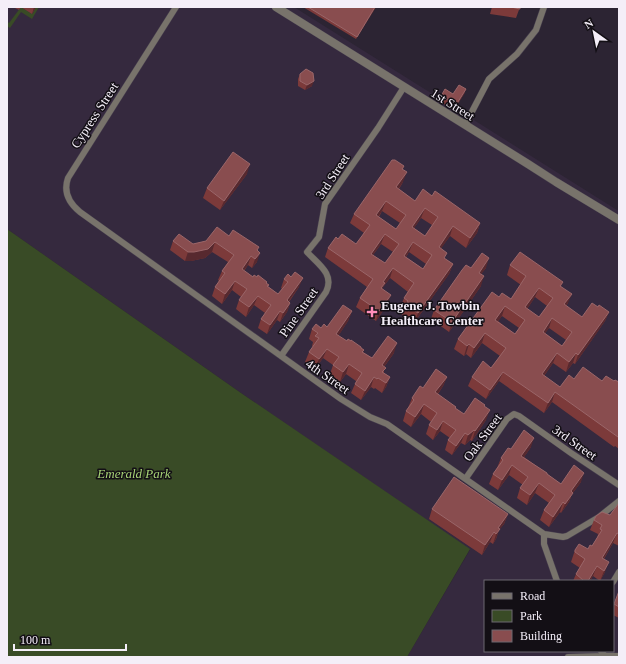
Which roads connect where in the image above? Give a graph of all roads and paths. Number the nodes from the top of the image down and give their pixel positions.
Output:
1 (176, 7) edge
2 (276, 7) edge
3 (544, 7) edge
4 (404, 88) junction
5 (465, 125) junction
6 (619, 220) edge
7 (104, 229) joint
8 (329, 278) joint
9 (281, 356) junction
10 (519, 416) joint
11 (466, 478) junction
12 (619, 485) edge
13 (619, 501) edge
14 (544, 534) junction
15 (557, 580) edge
16 (603, 653) edge
17 (580, 654) edge
18 (619, 656) edge
19 (568, 657) edge

1 - 7 street, Cypress Street
2 - 4 street, 1st Street
3 - 5 street
4 - 5 street, 1st Street
4 - 8 street, 3rd Street
5 - 6 street, 1st Street
7 - 9 street, 4th Street
8 - 9 street, Pine Street
9 - 11 street, 4th Street
10 - 11 street, Oak Street
10 - 12 street, 3rd Street
11 - 14 street, 4th Street
13 - 14 street
14 - 15 street
16 - 17 street
16 - 18 street
17 - 19 street

